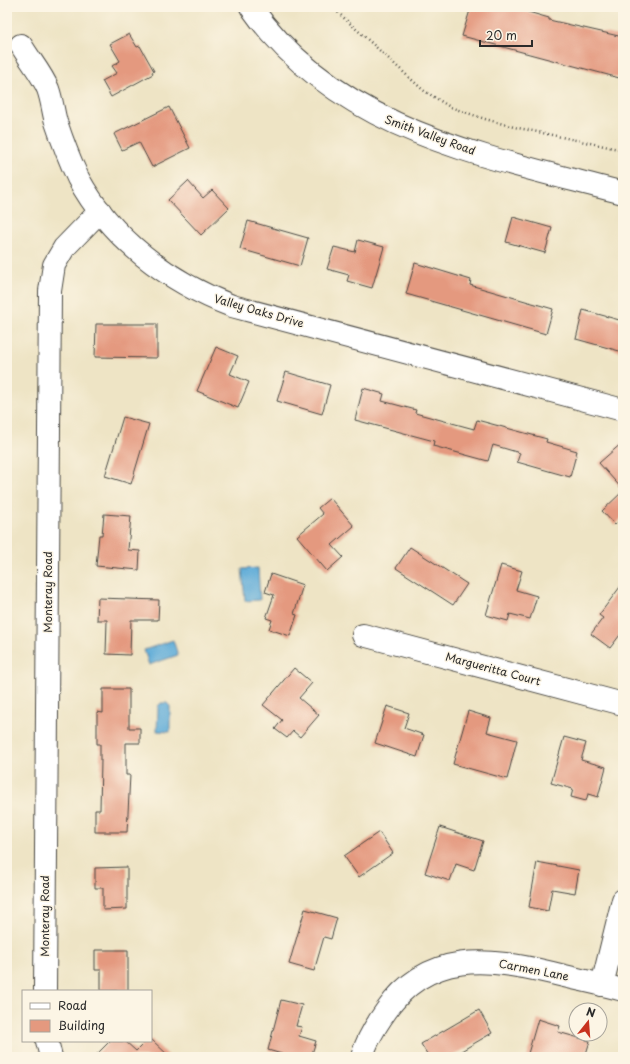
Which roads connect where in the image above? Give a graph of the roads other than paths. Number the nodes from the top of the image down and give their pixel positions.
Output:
1 (251, 7) edge
2 (21, 45) dead end
3 (623, 193) edge
4 (100, 211) junction
5 (623, 410) edge
6 (363, 635) dead end
7 (623, 704) edge
8 (623, 900) edge
9 (602, 985) junction
10 (45, 990) edge
11 (623, 990) edge
12 (47, 1042) edge
13 (51, 1057) edge
14 (362, 1057) edge

1 - 3 street, Smith Valley Road
2 - 4 street, Valley Oaks Drive
4 - 5 street, Valley Oaks Drive
4 - 10 street, Monteray Road
6 - 7 street, Margueritta Court
8 - 9 street
9 - 11 street, Carmen Lane
9 - 14 street, Carmen Lane
12 - 13 street

